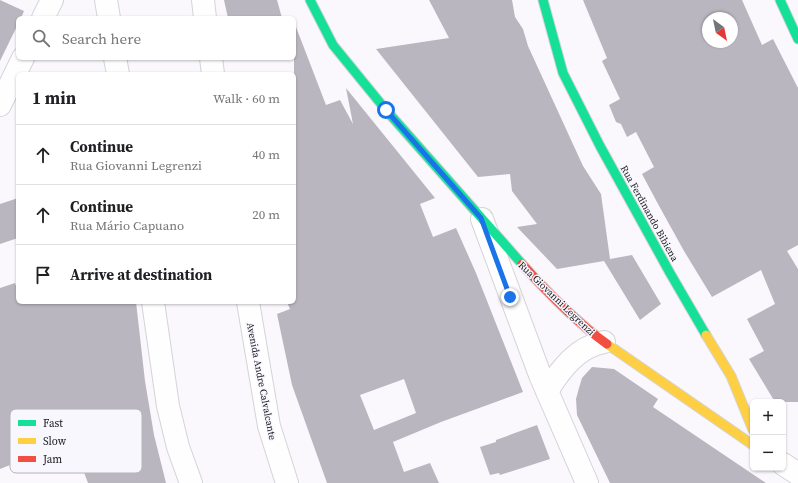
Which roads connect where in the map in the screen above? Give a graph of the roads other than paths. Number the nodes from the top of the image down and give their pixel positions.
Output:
1 (52, 0) edge
2 (106, 0) edge
3 (203, 0) edge
4 (310, 0) edge
5 (543, 0) edge
6 (780, 0) edge
7 (44, 16) edge
8 (109, 16) edge
9 (205, 16) edge
10 (798, 39) edge
11 (22, 60) edge
12 (115, 60) edge
13 (211, 60) edge
14 (16, 72) edge
15 (16, 72) edge
16 (118, 72) edge
17 (213, 72) edge
18 (0, 105) edge
19 (481, 218) junction
20 (153, 304) edge
21 (248, 304) edge
22 (604, 342) junction
23 (547, 391) junction
24 (750, 422) edge
25 (750, 443) edge
26 (786, 466) edge
27 (798, 474) edge
28 (280, 481) edge
29 (191, 483) edge
30 (587, 483) edge

1 - 7 street
2 - 8 street
3 - 9 street
4 - 19 street, Rua Giovanni Legrenzi
5 - 24 street, Rua Ferdinando Bibiena
6 - 10 street
11 - 15 street
12 - 16 street
13 - 17 street
14 - 18 street
19 - 22 street, Rua Giovanni Legrenzi
19 - 23 street
20 - 29 street
21 - 28 street, Avenida Andre Calvalcante
22 - 23 street
22 - 25 street, Rua Giovanni Legrenzi
23 - 30 street
26 - 27 street

